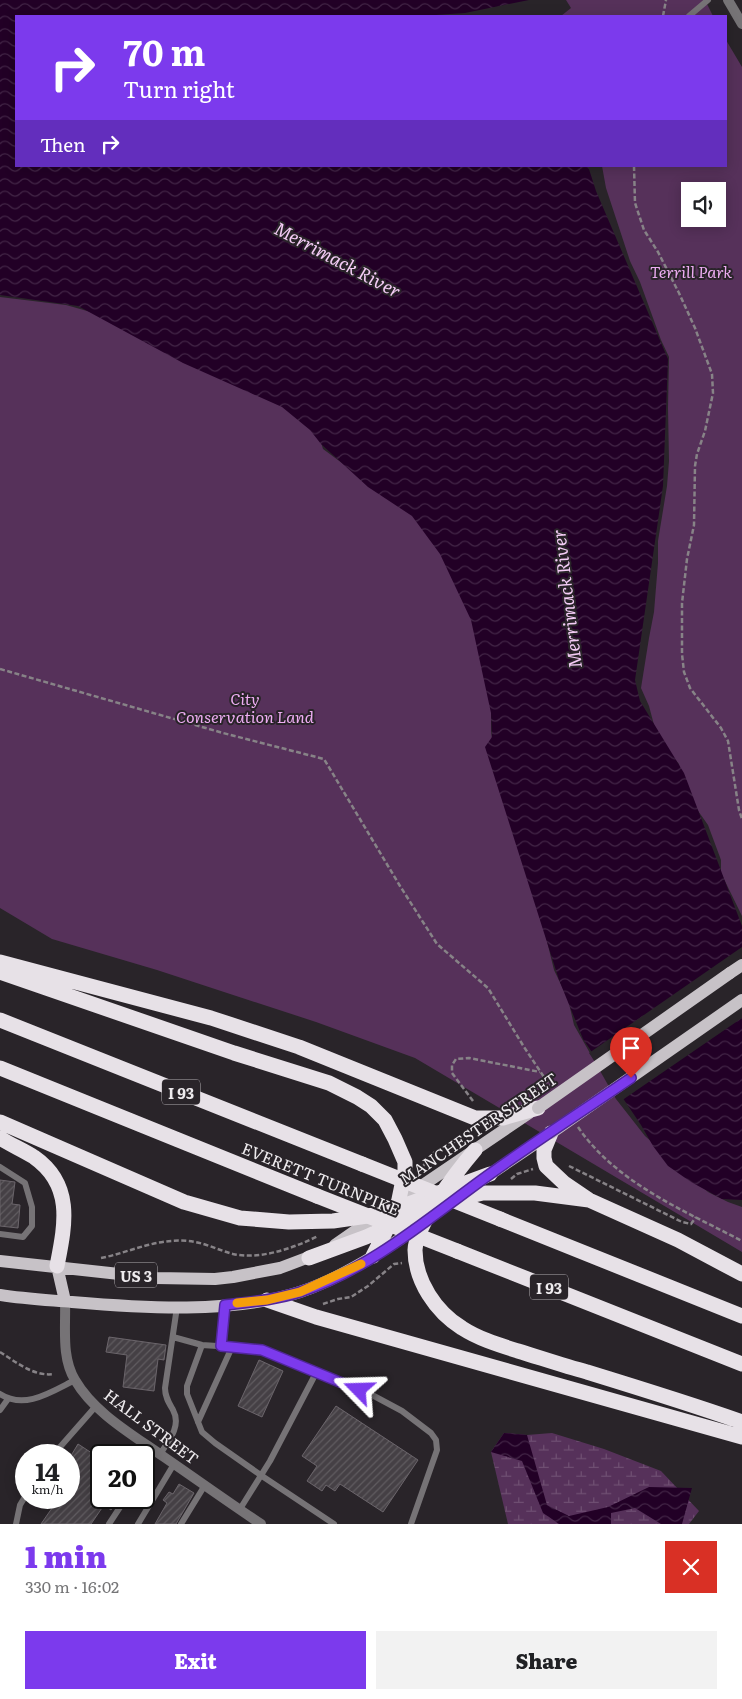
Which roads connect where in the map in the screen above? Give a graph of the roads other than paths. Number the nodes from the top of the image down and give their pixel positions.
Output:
1 (708, 0) edge
2 (728, 0) edge
3 (690, 15) edge
4 (742, 24) edge
5 (0, 962) edge
6 (742, 965) edge
7 (0, 972) edge
8 (742, 1000) edge
9 (0, 1020) edge
10 (0, 1068) edge
11 (538, 1108) junction
12 (0, 1122) edge
13 (551, 1133) junction
14 (0, 1138) edge
15 (475, 1150) junction
16 (0, 1167) edge
17 (490, 1174) joint
18 (450, 1195) junction
19 (589, 1200) junction
20 (399, 1205) junction
21 (434, 1206) junction
22 (384, 1220) junction
23 (426, 1222) junction
24 (0, 1234) edge
25 (373, 1256) junction
26 (309, 1258) joint
27 (0, 1260) edge
28 (57, 1266) junction
29 (742, 1274) edge
30 (0, 1295) edge
31 (267, 1300) junction
32 (65, 1301) junction
33 (225, 1305) junction
34 (177, 1307) junction
35 (742, 1316) edge
36 (173, 1337) junction
37 (202, 1345) junction
38 (221, 1346) junction
39 (232, 1346) junction
40 (742, 1364) edge
41 (316, 1373) junction
42 (74, 1380) junction
43 (0, 1394) edge
44 (8, 1399) junction
45 (96, 1406) junction
46 (0, 1410) edge
47 (198, 1422) junction
48 (742, 1422) edge
49 (742, 1437) edge
50 (63, 1444) edge
51 (158, 1453) junction
52 (155, 1456) edge
53 (174, 1464) junction
54 (262, 1476) junction
55 (205, 1485) junction
56 (19, 1509) edge
57 (119, 1509) edge
58 (240, 1509) junction
59 (16, 1524) edge
60 (109, 1524) edge
61 (138, 1524) edge
62 (181, 1524) edge
63 (261, 1524) edge
64 (334, 1524) edge
65 (411, 1524) edge

1 - 3 lane
2 - 4 street
5 - 11 highway
6 - 11 main road, MANCHESTER STREET, bridge
7 - 20 highway
8 - 13 main road, bridge
9 - 35 highway, EVERETT TURNPIKE / I 93, bridge
10 - 40 highway, EVERETT TURNPIKE / I 93, bridge
11 - 15 main road, MANCHESTER STREET
12 - 22 highway
13 - 17 main road
13 - 19 highway
14 - 28 highway
15 - 18 highway
15 - 20 main road, MANCHESTER STREET
16 - 24 lane
17 - 18 highway
18 - 19 highway
18 - 20 highway
18 - 21 highway
18 - 23 main road, US 3
19 - 29 highway
20 - 22 highway
21 - 22 highway
21 - 23 highway
22 - 25 highway
22 - 26 highway
23 - 25 main road, US 3
23 - 48 highway
25 - 31 main road, US 3
26 - 28 main road, US 3
27 - 28 main road, US 3
28 - 32 main road, HALL STREET
30 - 32 main road, US 3
31 - 33 main road, US 3
31 - 49 highway
32 - 34 main road, US 3
32 - 42 street, HALL STREET
33 - 34 main road, US 3
33 - 38 lane
34 - 36 lane
36 - 37 lane
36 - 51 lane
37 - 38 lane
37 - 47 lane
38 - 39 lane
39 - 41 lane
39 - 47 lane
41 - 54 lane
41 - 65 lane
42 - 44 lane
42 - 45 street, HALL STREET
43 - 44 lane
44 - 46 lane
45 - 50 lane
45 - 51 street, HALL STREET
47 - 54 lane
51 - 52 lane
51 - 53 street, HALL STREET
53 - 55 street, HALL STREET
53 - 61 lane
54 - 58 lane
54 - 64 lane
55 - 58 street, HALL STREET
55 - 62 lane
56 - 59 lane
57 - 60 lane
58 - 63 street, HALL STREET

